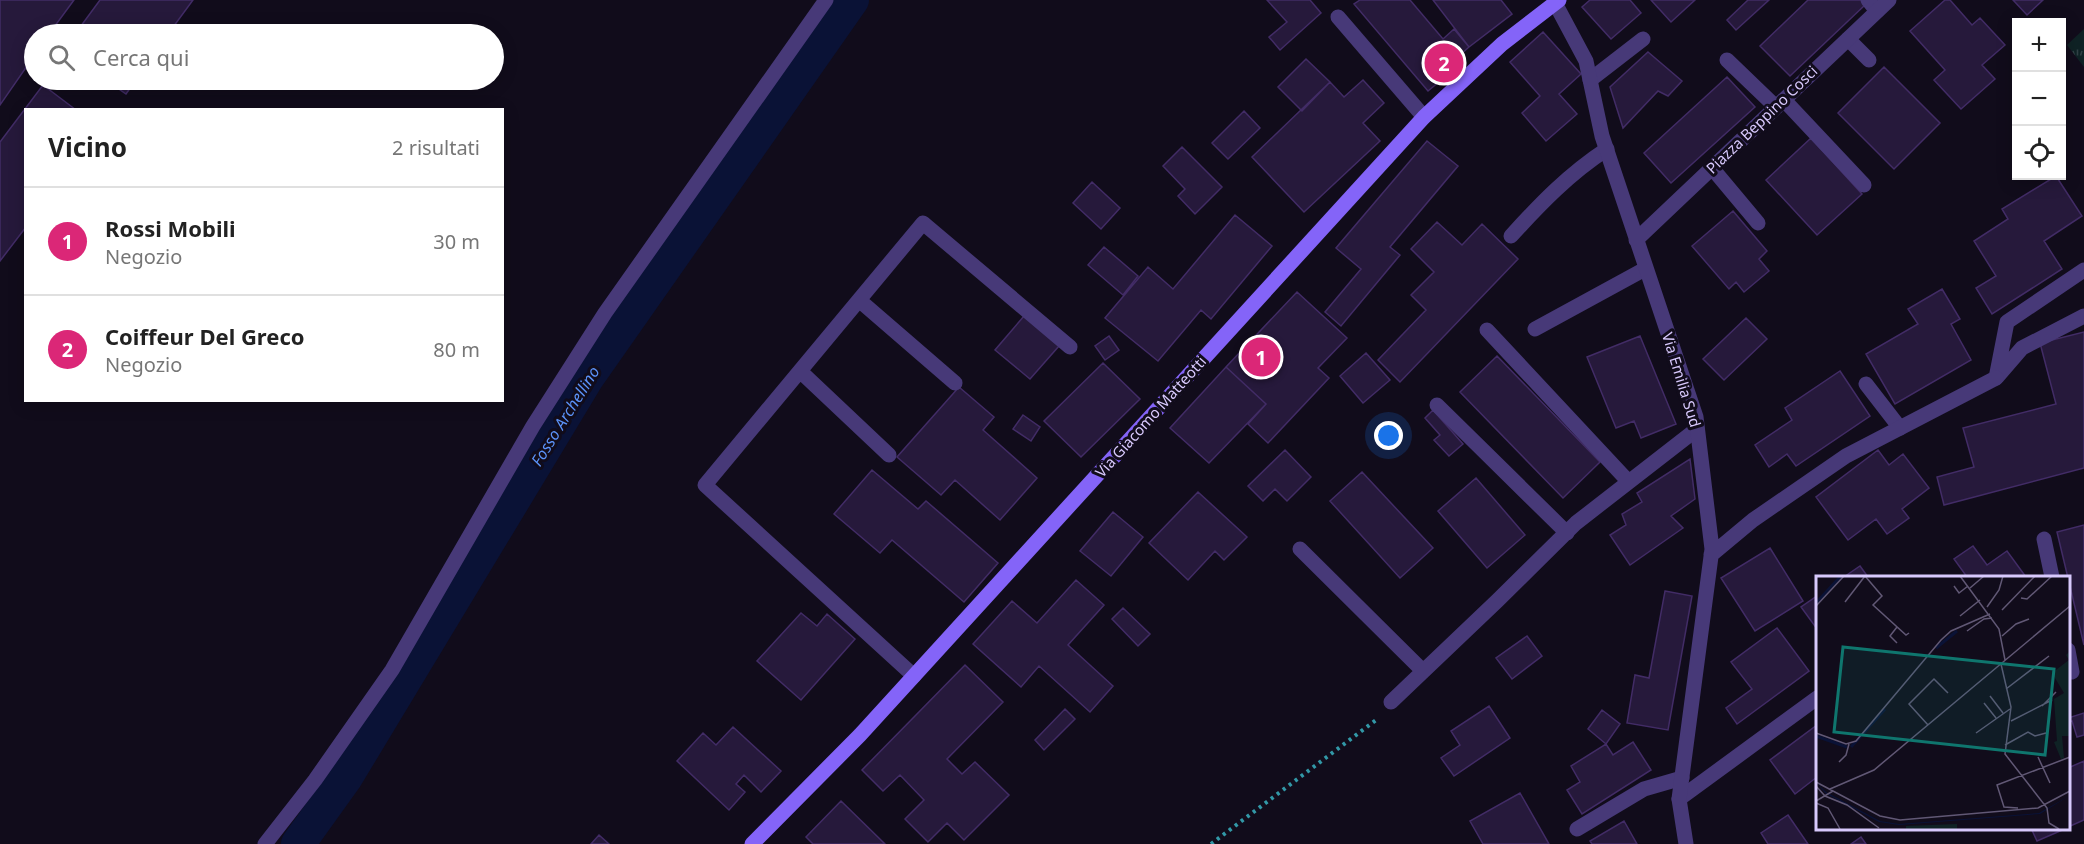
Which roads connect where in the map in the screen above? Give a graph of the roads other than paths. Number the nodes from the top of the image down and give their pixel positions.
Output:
1 (826, 0) edge
2 (1889, 0) edge
3 (1557, 2) edge
4 (1873, 5) edge
5 (1338, 17) dead end
6 (1643, 39) dead end
7 (1848, 39) junction
8 (1727, 60) dead end
9 (1869, 60) dead end
10 (1590, 80) junction
11 (1780, 103) junction
12 (1425, 117) junction
13 (1606, 149) junction
14 (1712, 168) junction
15 (1864, 185) dead end
16 (1758, 223) dead end
17 (1511, 236) dead end
18 (1636, 240) junction
19 (1645, 269) junction
20 (2084, 270) edge
21 (860, 300) junction
22 (2084, 316) edge
23 (1535, 329) dead end
24 (1487, 330) dead end
25 (1070, 347) dead end
26 (800, 371) junction
27 (1996, 378) junction
28 (955, 383) dead end
29 (1866, 384) dead end
30 (1437, 405) dead end
31 (1900, 428) junction
32 (1697, 429) junction
33 (889, 455) dead end
34 (1628, 481) junction
35 (1566, 533) junction
36 (2044, 539) dead end
37 (1300, 549) dead end
38 (1711, 555) junction
39 (2052, 576) edge
40 (2069, 659) edge
41 (1423, 671) junction
42 (2072, 672) dead end
43 (914, 676) junction
44 (1816, 699) edge
45 (1391, 702) road end
46 (1682, 778) junction
47 (1679, 799) junction
48 (1577, 829) dead end
49 (266, 844) edge
50 (752, 844) edge
51 (1686, 844) edge

1 - 49 street
2 - 4 street, Piazza Beppino Cosci
3 - 10 street, Via Emilia Sud
3 - 12 street, Via Giacomo Matteotti
4 - 7 street, Piazza Beppino Cosci
5 - 12 street
6 - 10 street
7 - 9 street
7 - 11 street, Piazza Beppino Cosci
8 - 11 street
10 - 13 street, Via Emilia Sud
11 - 14 street, Piazza Beppino Cosci
11 - 15 street
12 - 43 street, Via Giacomo Matteotti
13 - 17 street
13 - 18 street, Via Emilia Sud
14 - 16 street
14 - 18 street, Piazza Beppino Cosci
18 - 19 street, Via Emilia Sud
19 - 23 street
19 - 32 street, Via Emilia Sud
20 - 27 street
21 - 25 street
21 - 26 street
21 - 28 street
22 - 27 street
24 - 34 street
26 - 33 street
26 - 43 street
27 - 31 street
29 - 31 street
30 - 35 street
31 - 38 street
32 - 34 street
32 - 38 street, Via Emilia Sud
34 - 35 street
35 - 41 street
36 - 39 street
37 - 41 street
38 - 46 street, Via Emilia Sud
40 - 42 street
41 - 45 street
43 - 50 street, Via Giacomo Matteotti
44 - 47 street
46 - 47 street, Via Emilia Sud
46 - 48 street
47 - 51 street, Via Emilia Sud

